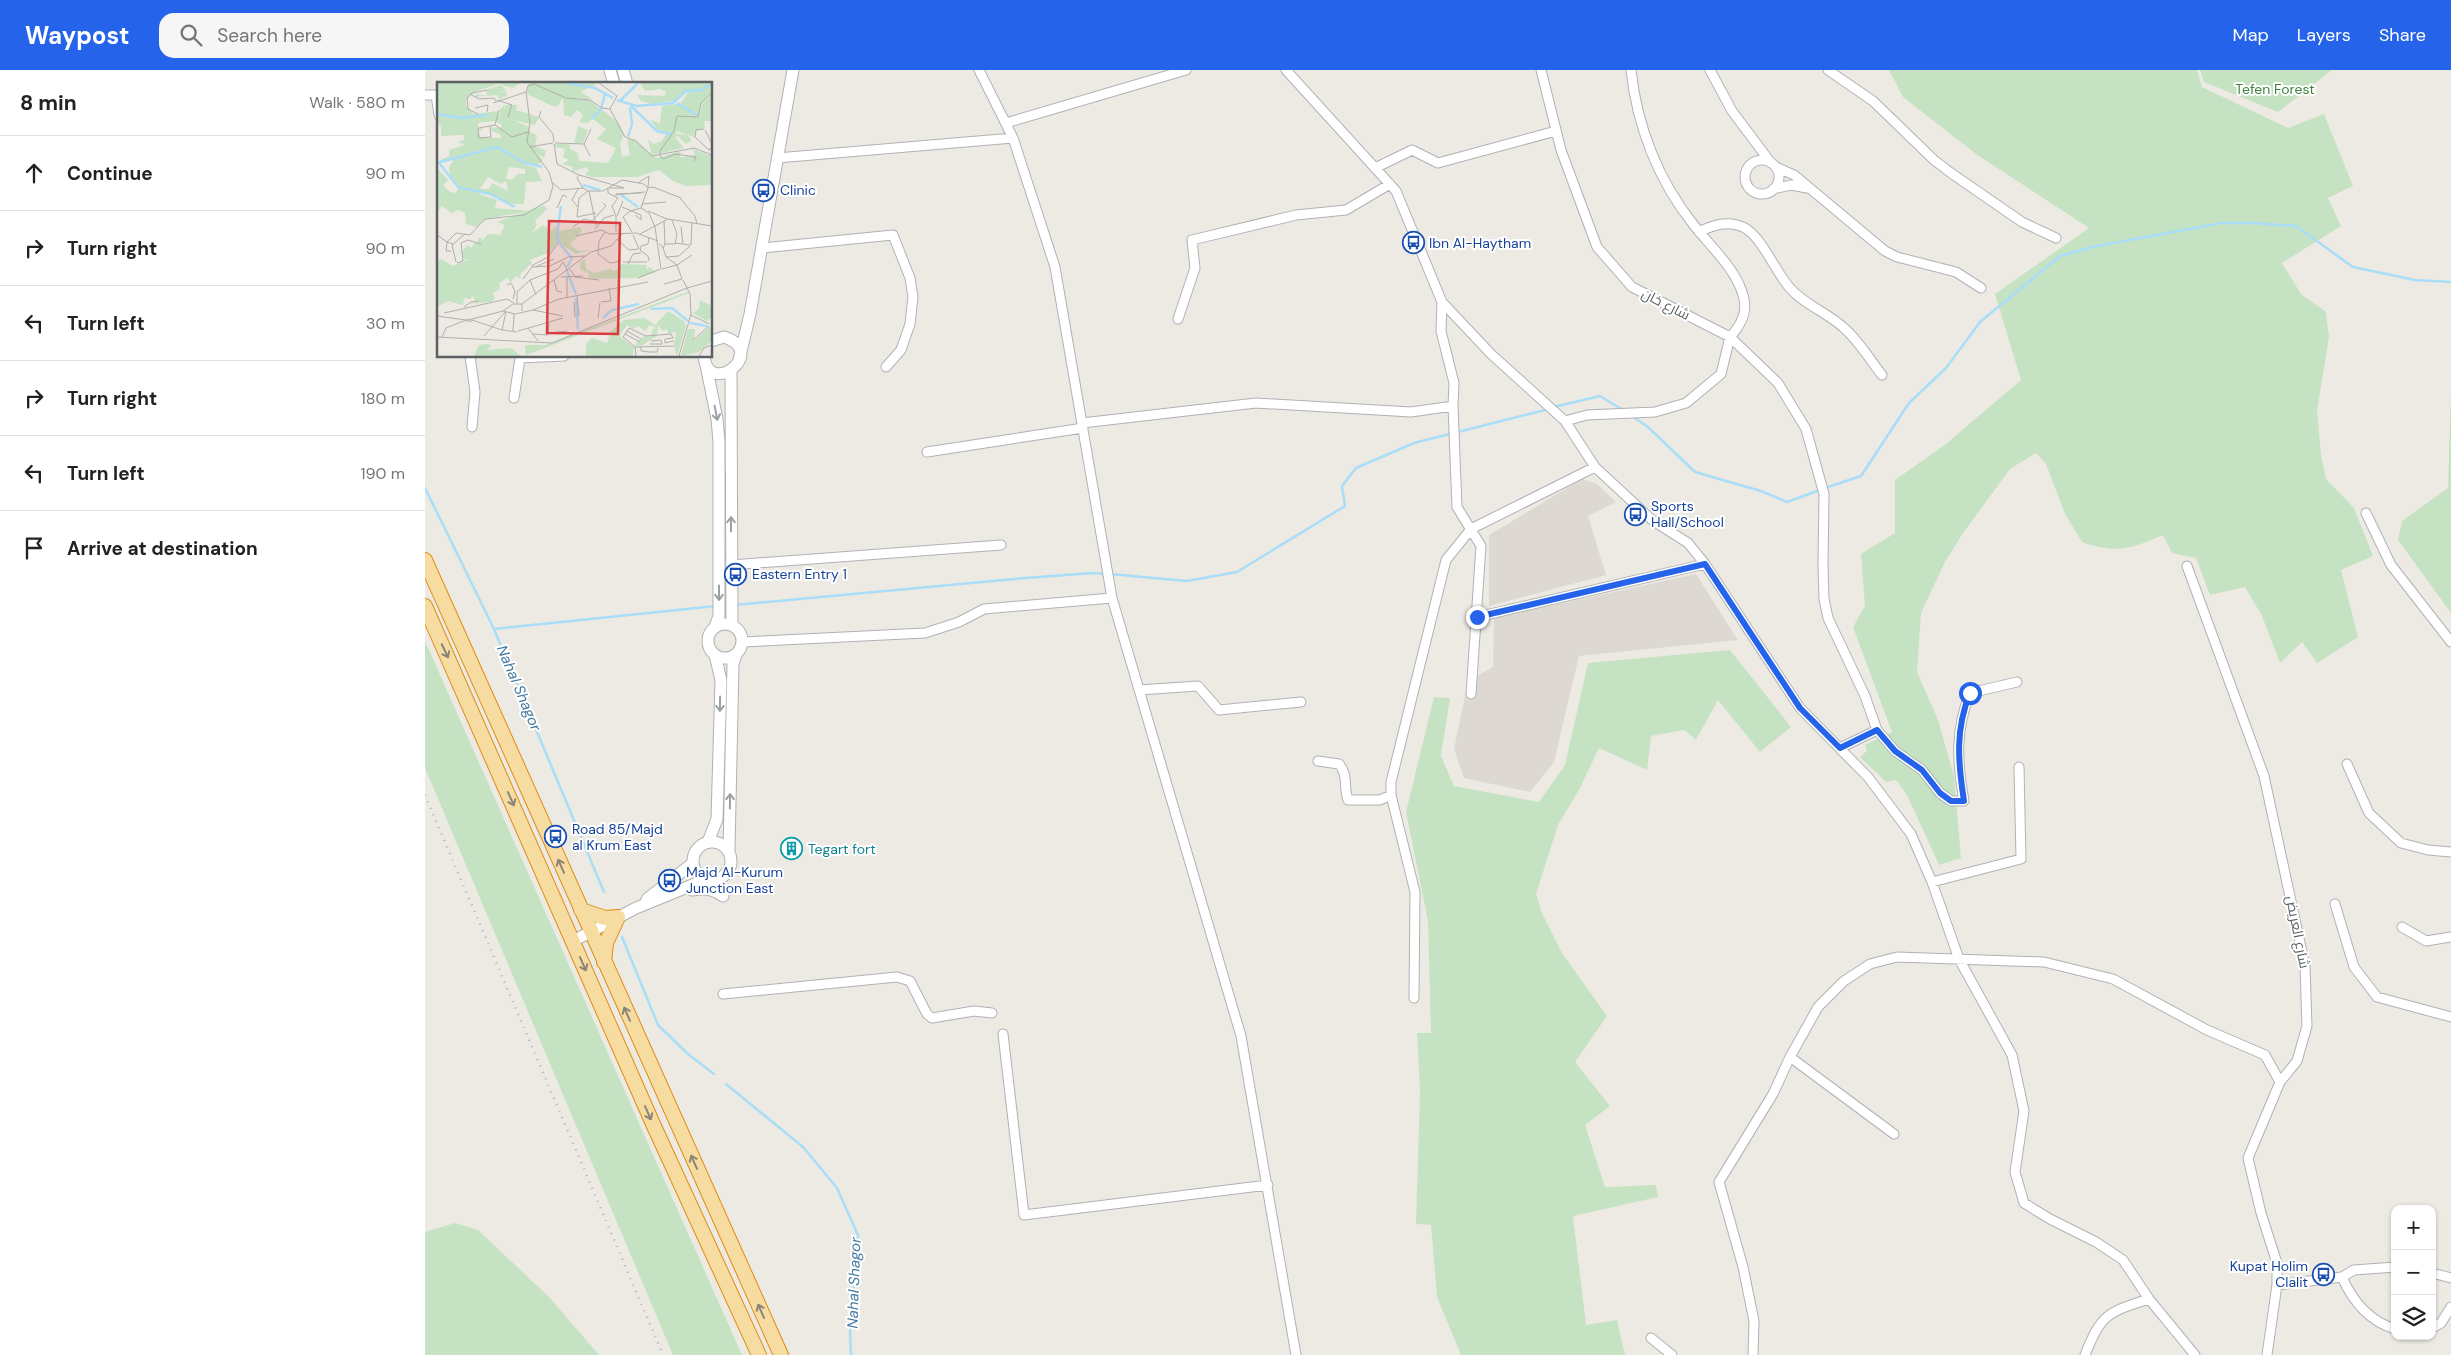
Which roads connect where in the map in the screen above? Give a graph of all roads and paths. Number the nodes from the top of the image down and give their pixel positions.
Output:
1 (793, 70) edge
2 (979, 70) edge
3 (1186, 70) edge
4 (1285, 70) edge
5 (1541, 70) edge
6 (1631, 70) edge
7 (1710, 70) edge
8 (1828, 70) edge
9 (425, 95) edge
10 (437, 95) edge
11 (1006, 123) junction
12 (1556, 131) junction
13 (1013, 138) junction
14 (1752, 138) junction
15 (777, 158) junction
16 (1753, 163) junction
17 (1773, 165) junction
18 (1375, 168) junction
19 (1390, 184) junction
20 (1807, 188) junction
21 (1773, 189) junction
22 (1699, 232) junction
23 (2056, 238) dead end
24 (761, 248) junction
25 (1981, 288) dead end
26 (1442, 302) junction
27 (750, 314) junction
28 (1178, 319) dead end
29 (717, 337) edge
30 (1730, 337) junction
31 (470, 358) edge
32 (520, 358) edge
33 (704, 359) edge
34 (739, 360) junction
35 (886, 367) dead end
36 (731, 371) junction
37 (1882, 376) dead end
38 (514, 398) dead end
39 (1453, 406) junction
40 (1565, 421) junction
41 (1083, 426) junction
42 (472, 427) dead end
43 (927, 452) dead end
44 (1595, 467) junction
45 (2366, 513) dead end
46 (1471, 529) junction
47 (1001, 546) dead end
48 (425, 560) edge
49 (1705, 564) junction
50 (731, 566) junction
51 (2187, 566) dead end
52 (1112, 598) junction
53 (425, 606) edge
54 (1477, 617) junction
55 (732, 626) junction
56 (715, 627) junction
57 (742, 642) junction
58 (2451, 642) edge
59 (736, 654) junction
60 (715, 656) junction
61 (2017, 682) dead end
62 (1139, 690) junction
63 (1471, 694) dead end
64 (1301, 702) dead end
65 (1877, 730) junction
66 (1840, 748) junction
67 (1318, 761) dead end
68 (2347, 764) dead end
69 (2019, 767) dead end
70 (1391, 795) junction
71 (707, 842) junction
72 (729, 850) junction
73 (2451, 852) edge
74 (693, 863) junction
75 (707, 879) junction
76 (1932, 882) junction
77 (666, 896) junction
78 (723, 896) dead end
79 (2335, 904) dead end
80 (636, 908) junction
81 (581, 910) junction
82 (618, 917) junction
83 (2402, 926) dead end
84 (591, 932) junction
85 (2451, 938) edge
86 (573, 941) junction
87 (1959, 959) junction
88 (603, 962) junction
89 (723, 994) dead end
90 (1415, 998) dead end
91 (992, 1013) dead end
92 (2451, 1017) edge
93 (1003, 1034) dead end
94 (1790, 1057) junction
95 (2280, 1082) junction
96 (1894, 1134) dead end
97 (1268, 1185) junction
98 (2391, 1267) edge
99 (2436, 1274) edge
100 (2342, 1277) junction
101 (2451, 1278) edge
102 (2277, 1285) junction
103 (2149, 1299) junction
104 (2451, 1308) edge
105 (2437, 1325) edge
106 (2451, 1326) edge
107 (2391, 1327) edge
108 (1651, 1338) dead end
109 (759, 1355) edge
110 (781, 1355) edge
111 (1297, 1355) edge
112 (1672, 1355) edge
113 (1753, 1355) edge
114 (2085, 1355) edge
115 (2195, 1355) edge
116 (2267, 1355) edge

1 - 15 street
2 - 11 street
3 - 11 street
4 - 18 street
5 - 12 street, شارع خان
6 - 22 street
7 - 14 street
8 - 23 street
9 - 10 street
11 - 13 street
12 - 18 street
12 - 30 street, شارع خان
13 - 15 street
13 - 41 street
14 - 16 street
14 - 17 street
15 - 24 street
16 - 17 street
16 - 21 street
17 - 20 street
17 - 21 street
18 - 19 street
19 - 26 street
19 - 28 street
20 - 21 street
20 - 25 street
22 - 30 street
22 - 37 street
24 - 27 street
24 - 35 street
26 - 39 street
26 - 40 street
27 - 29 street
27 - 34 street
29 - 34 street
30 - 40 street
30 - 65 street, شارع خان
31 - 42 street
32 - 38 street
33 - 36 street
33 -> 56 street
34 - 36 street
50 -> 36 street
39 - 41 street
39 - 46 street
40 - 44 street
41 - 43 street
41 - 52 street
44 - 46 street
44 - 49 street
45 - 58 street
46 - 54 street
46 - 70 street
47 - 50 street
81 -> 48 highway
49 - 54 street
49 - 66 street
50 - 55 street
51 - 95 street, شارع العريض
52 - 57 street
52 - 62 street
53 -> 86 highway
54 - 63 street
55 - 56 street
55 - 57 street
56 - 60 street
57 - 59 street
59 - 60 street
72 -> 59 street
60 -> 71 street
61 - 65 street
62 - 64 street
62 - 97 street
65 - 66 street
66 - 76 street
67 - 70 street
68 - 73 street
69 - 76 street
70 - 90 street
71 - 72 street
71 - 74 street
72 - 75 street
74 - 75 street
74 - 80 street
75 - 77 street
76 - 87 street
77 - 78 street
77 - 80 street
79 - 92 street
80 - 82 street
81 - 82 highway
81 - 84 highway
82 - 84 street
82 - 88 highway
83 - 85 street
84 - 86 street
84 - 88 highway
86 -> 109 highway
87 - 94 street
87 - 95 street
87 - 103 street
110 -> 88 highway
89 - 91 street
93 - 97 street
94 - 96 street
94 - 113 street
95 - 102 street, شارع العريض
97 - 111 street
98 - 100 street
99 - 101 street
100 - 102 street
100 - 107 street
102 - 116 street, شارع العريض
103 - 114 street
103 - 115 street
104 - 105 street
105 - 106 street
108 - 112 street

